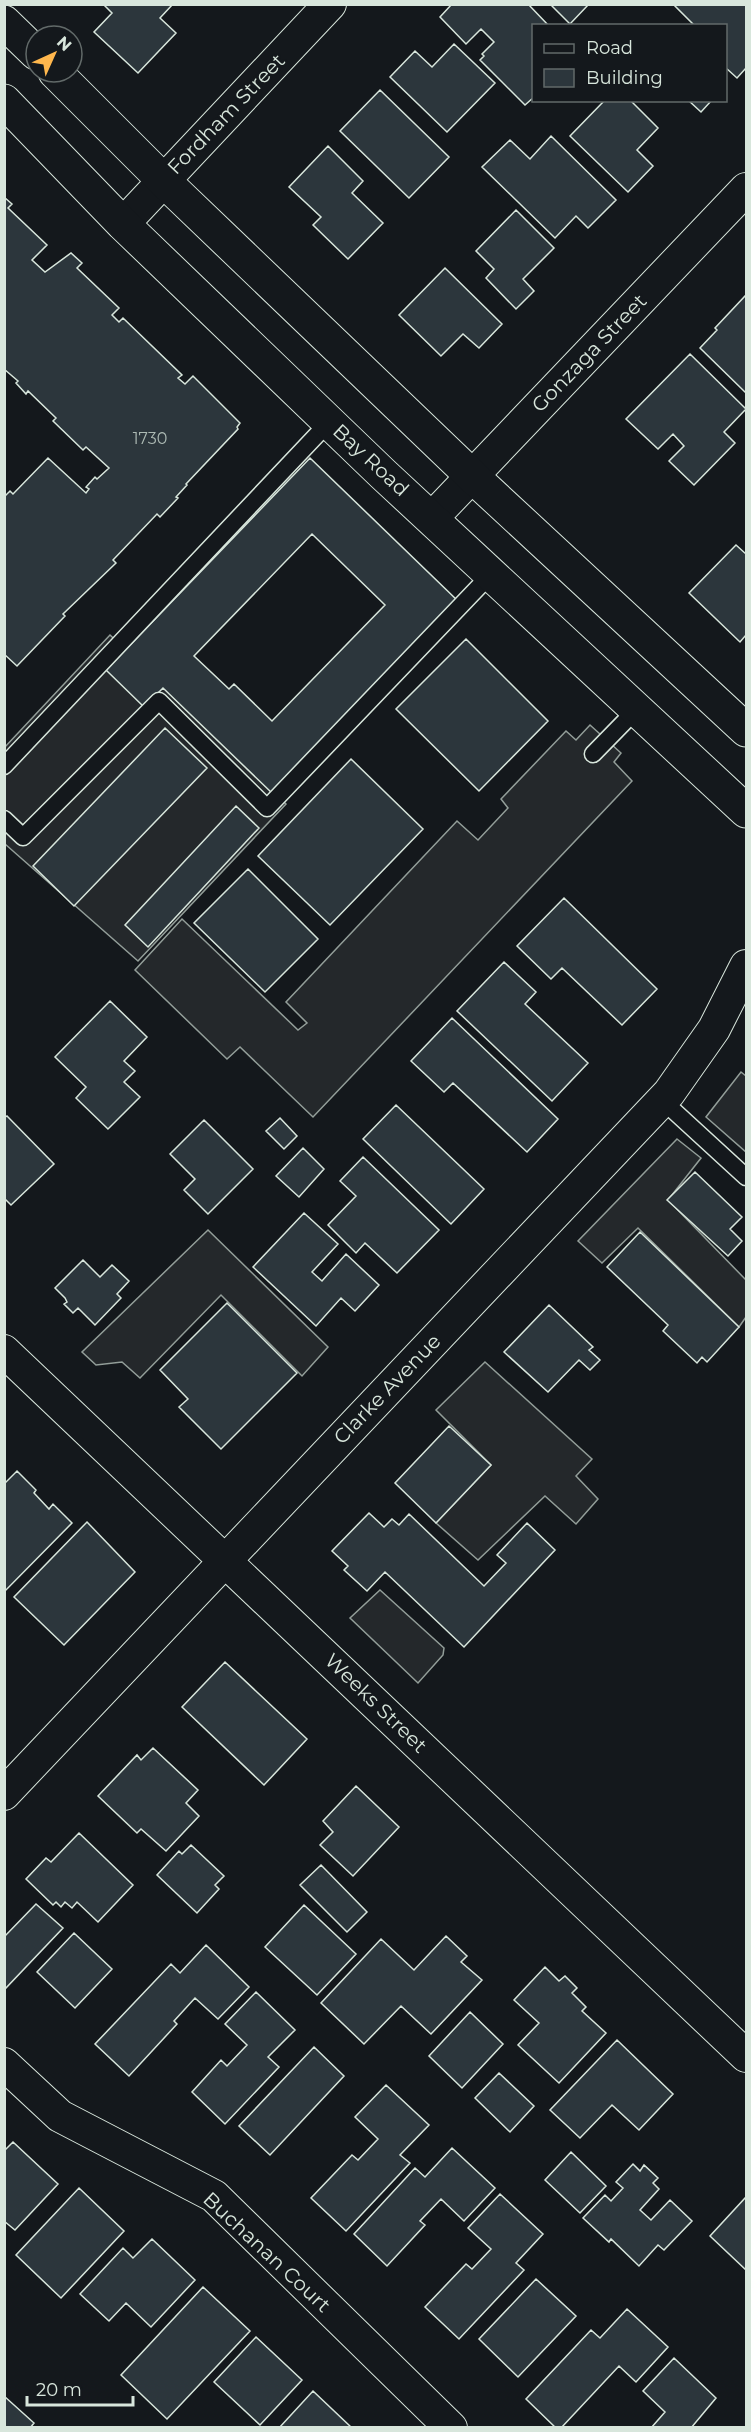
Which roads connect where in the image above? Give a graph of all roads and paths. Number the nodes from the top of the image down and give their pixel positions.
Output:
1 (330, 4) edge
2 (4, 22) edge
3 (24, 41) edge
4 (67, 84) edge
5 (4, 101) edge
6 (163, 180) junction
7 (747, 189) edge
8 (123, 224) junction
9 (330, 421) junction
10 (471, 476) junction
11 (433, 517) junction
12 (491, 574) junction
13 (637, 709) junction
14 (747, 730) edge
15 (593, 754) dead end
16 (4, 766) edge
17 (747, 811) edge
18 (4, 819) edge
19 (747, 966) edge
20 (662, 1100) junction
21 (747, 1177) edge
22 (4, 1351) edge
23 (225, 1559) junction
24 (4, 1794) edge
25 (747, 2056) edge
26 (4, 2064) edge
27 (450, 2427) edge

1 - 6 street, Fordham Street
2 - 3 main road
4 - 6 main road
5 - 8 main road, Bay Road
6 - 8 street, Fordham Street
6 - 10 main road
7 - 10 street, Gonzaga Street
8 - 9 main road, Bay Road
9 - 11 main road, Bay Road
9 - 16 lane
10 - 11 street, Gonzaga Street
10 - 14 main road
11 - 12 main road, Bay Road
12 - 13 main road, Bay Road
12 - 18 lane
13 - 15 lane
13 - 17 main road, Bay Road
19 - 20 street, Clarke Avenue
20 - 21 lane
20 - 23 street, Clarke Avenue
22 - 23 street, Weeks Street
23 - 24 street, Clarke Avenue
23 - 25 street, Weeks Street
26 - 27 street, Buchanan Court

